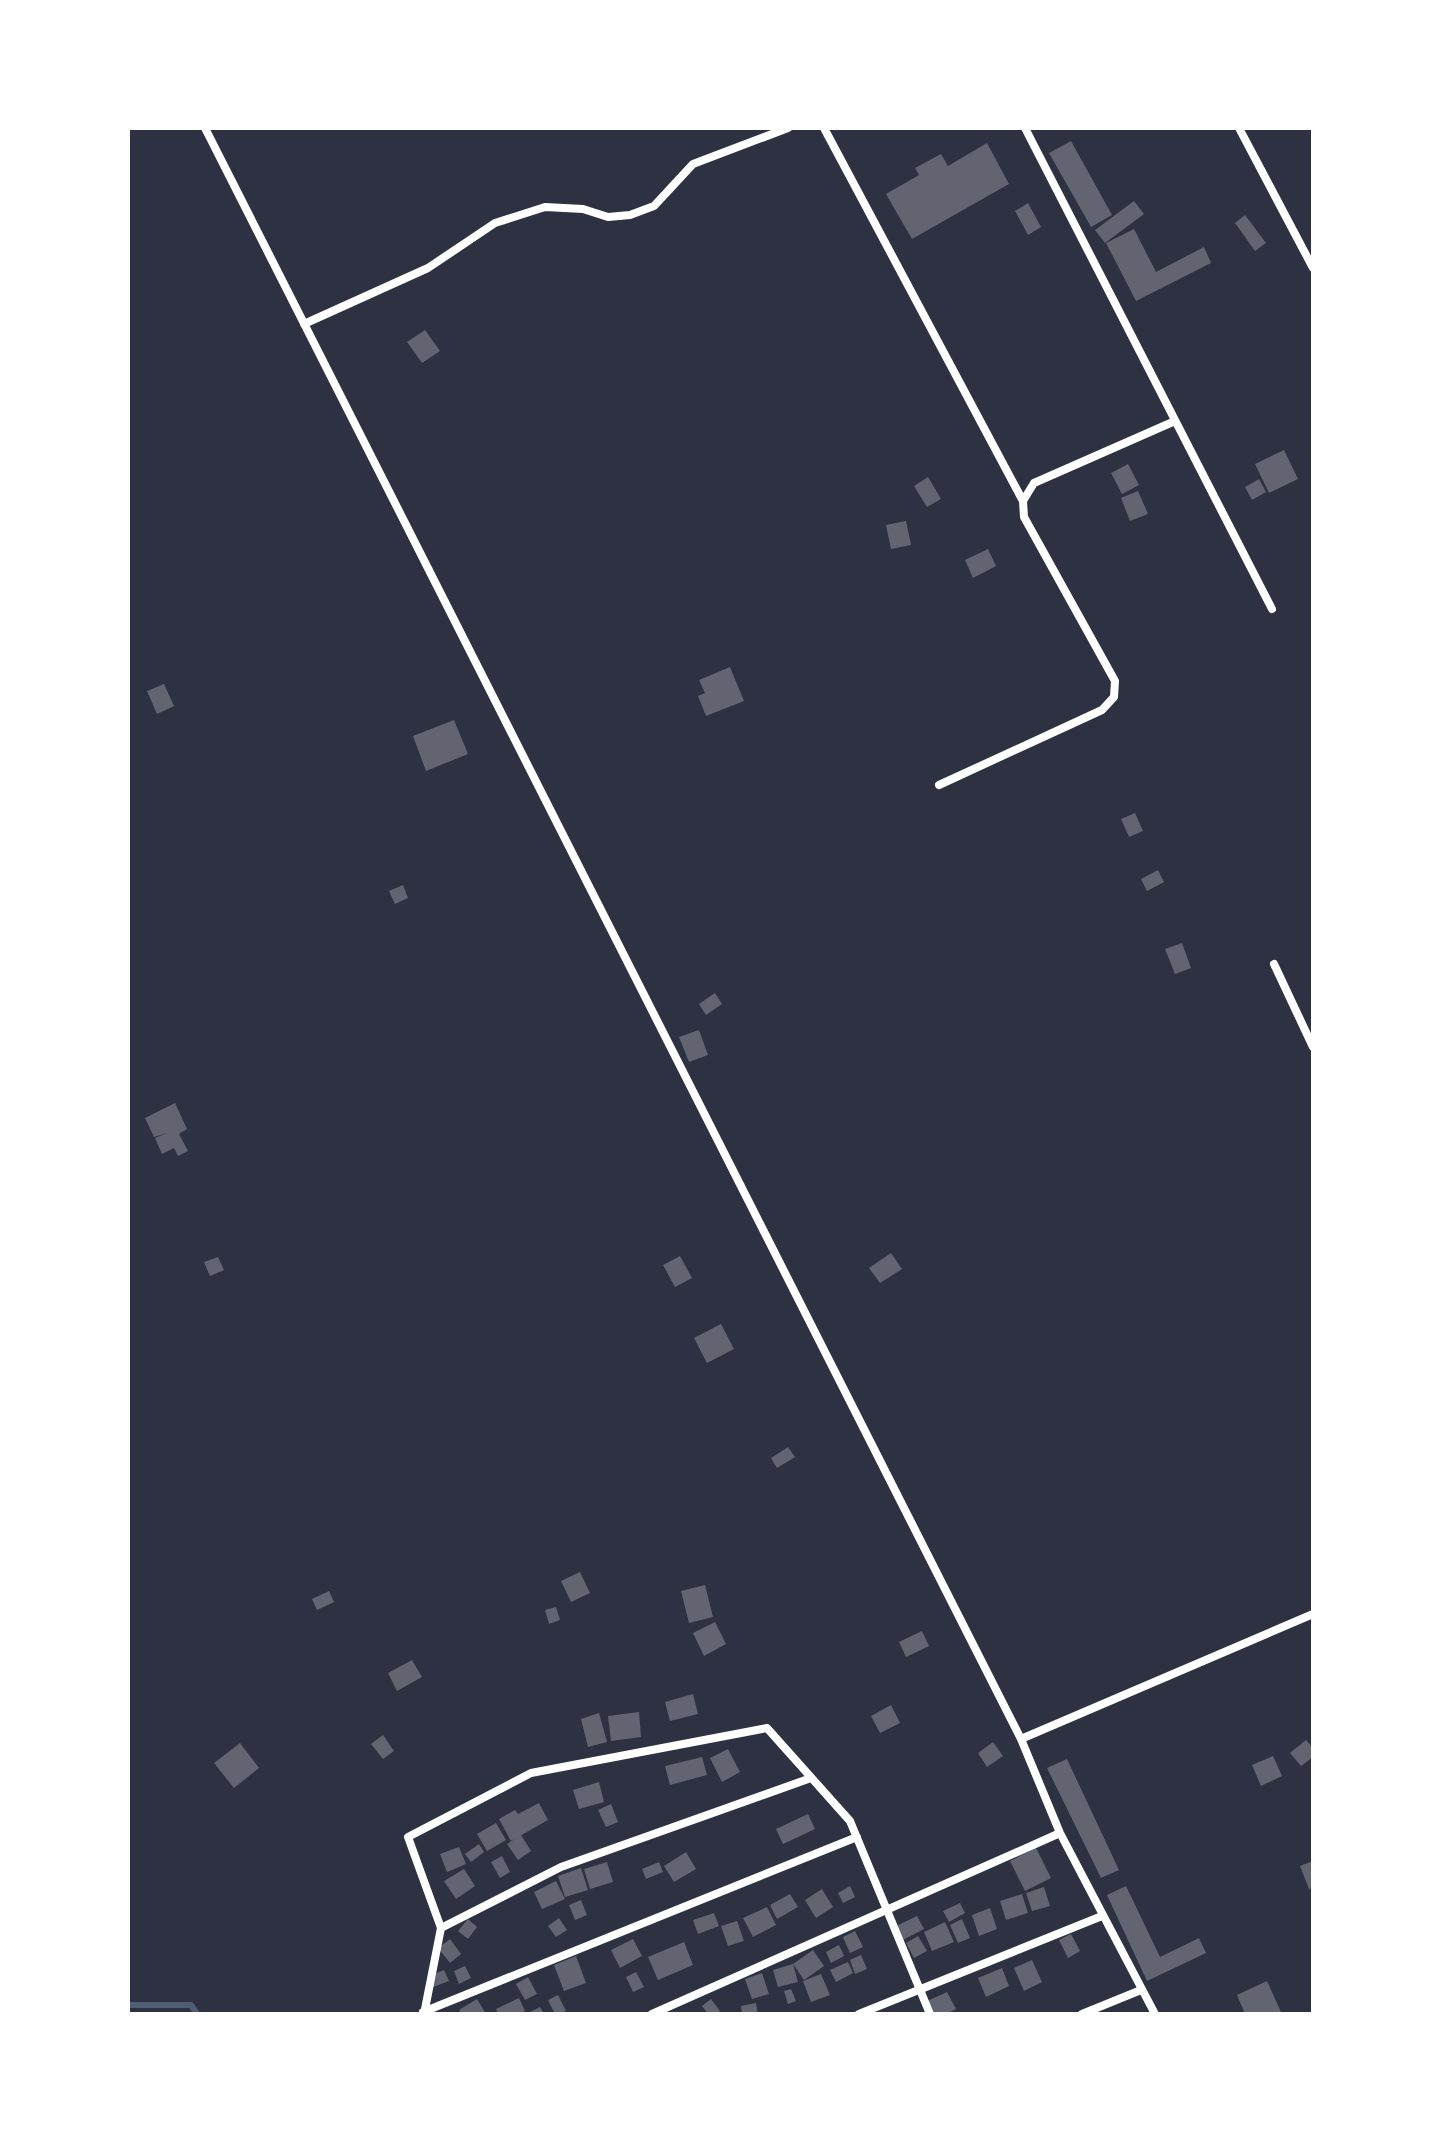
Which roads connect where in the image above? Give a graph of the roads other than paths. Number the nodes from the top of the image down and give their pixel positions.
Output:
1 (205, 128) edge
2 (788, 128) edge
3 (824, 128) edge
4 (1025, 128) edge
5 (1239, 128) edge
6 (1313, 268) edge
7 (304, 324) junction
8 (1175, 421) junction
9 (1023, 501) junction
10 (1272, 609) dead end
11 (939, 785) dead end
12 (1274, 964) dead end
13 (1313, 1047) edge
14 (1313, 1614) edge
15 (1021, 1739) junction
16 (811, 1778) junction
17 (1060, 1833) junction
18 (857, 1837) junction
19 (885, 1909) junction
20 (1102, 1916) junction
21 (441, 1928) junction
22 (918, 1990) junction
23 (1141, 1990) junction
24 (423, 2013) edge
25 (652, 2014) edge
26 (859, 2014) edge
27 (930, 2014) edge
28 (1082, 2014) edge
29 (1155, 2014) edge

1 - 7 street
2 - 7 street
3 - 9 street
4 - 8 street
5 - 6 street
7 - 15 street
8 - 9 street
8 - 10 street
9 - 11 street
12 - 13 street
14 - 15 street
15 - 17 street
16 - 18 street
16 - 21 street
16 - 21 street
17 - 19 street
17 - 20 street
18 - 19 street
18 - 24 street
19 - 22 street
19 - 25 street
20 - 22 street
20 - 23 street
21 - 24 street
22 - 26 street
22 - 27 street
23 - 28 street
23 - 29 street

